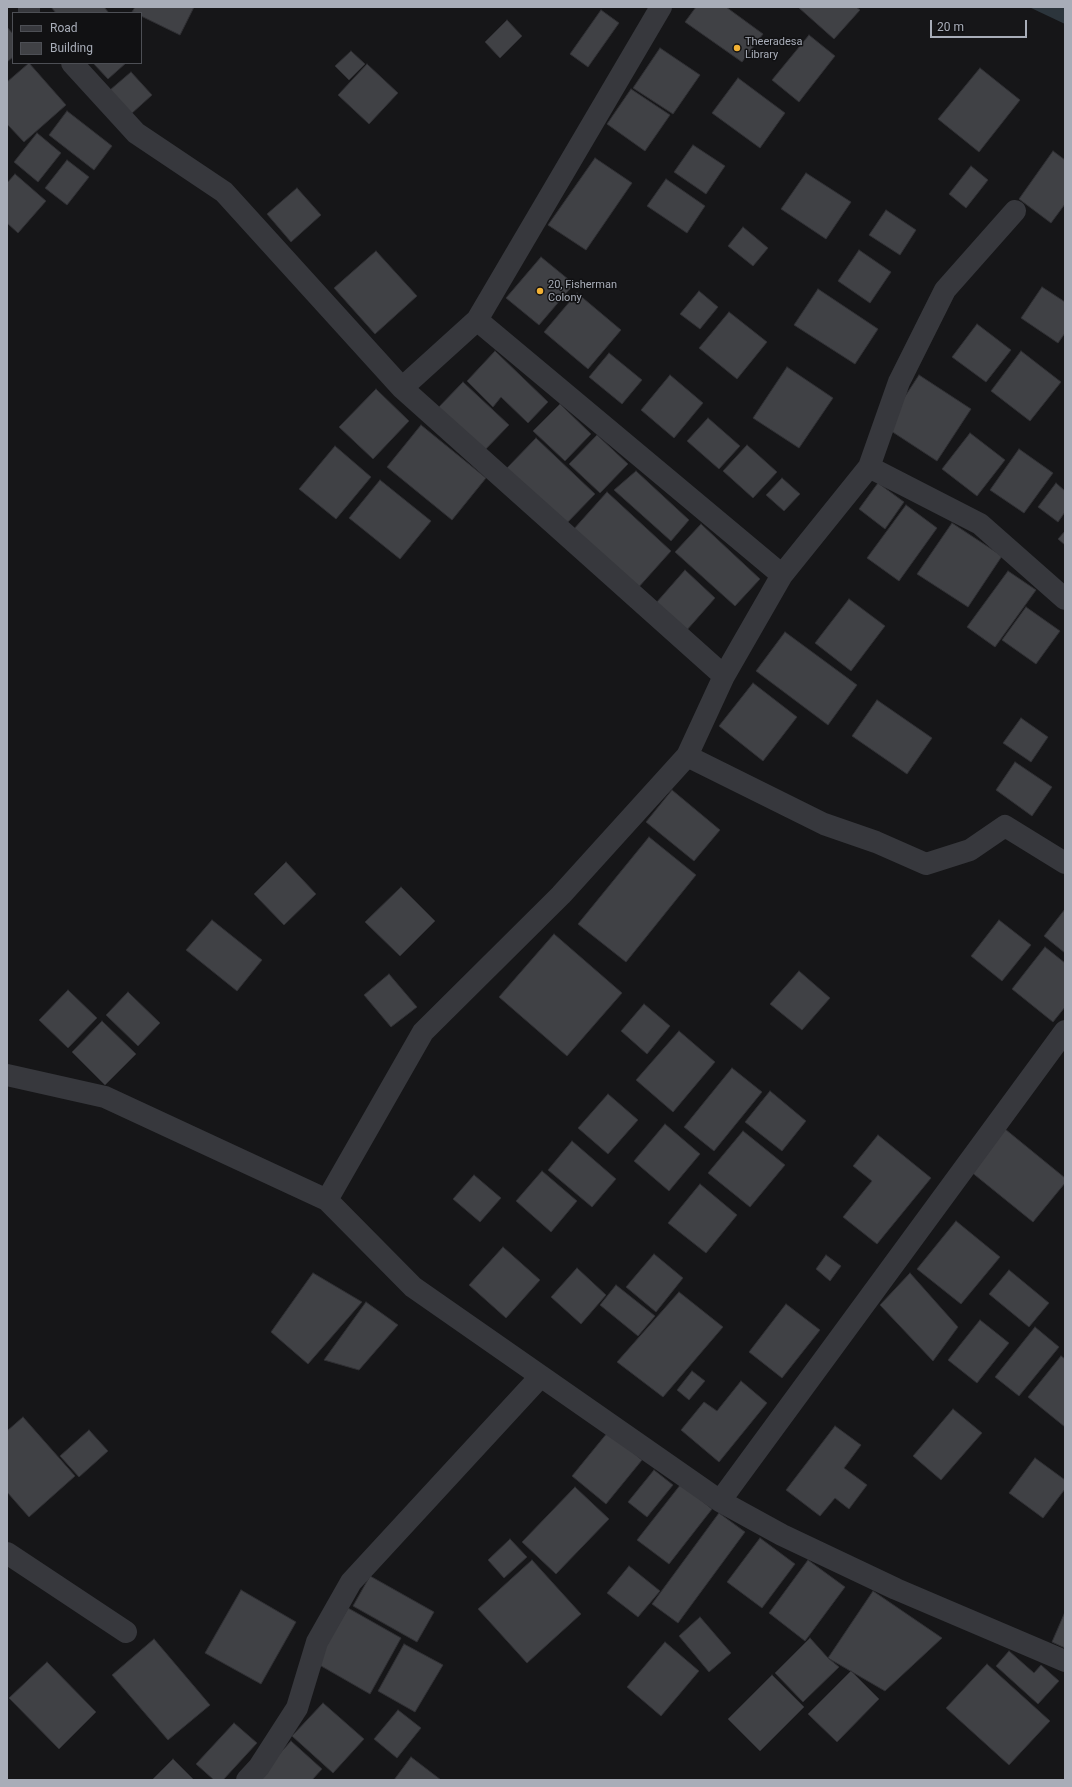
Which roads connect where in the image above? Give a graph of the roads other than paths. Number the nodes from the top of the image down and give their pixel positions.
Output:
1 (661, 7) edge
2 (73, 64) edge
3 (1015, 211) dead end
4 (477, 320) junction
5 (402, 388) junction
6 (869, 467) junction
7 (782, 575) junction
8 (1065, 599) edge
9 (724, 676) junction
10 (687, 756) junction
11 (1065, 863) edge
12 (1065, 1031) edge
13 (7, 1075) edge
14 (327, 1200) junction
15 (542, 1376) junction
16 (720, 1501) junction
17 (7, 1553) edge
18 (126, 1632) dead end
19 (1065, 1661) edge
20 (247, 1780) edge

1 - 4 street
2 - 5 street
3 - 6 street
4 - 5 street
4 - 7 street
5 - 9 street
6 - 7 street
6 - 8 street
7 - 9 street
9 - 10 street
10 - 11 street
10 - 14 street
12 - 16 street
13 - 14 street
14 - 15 street
15 - 16 street
15 - 20 street
16 - 19 street
17 - 18 street

